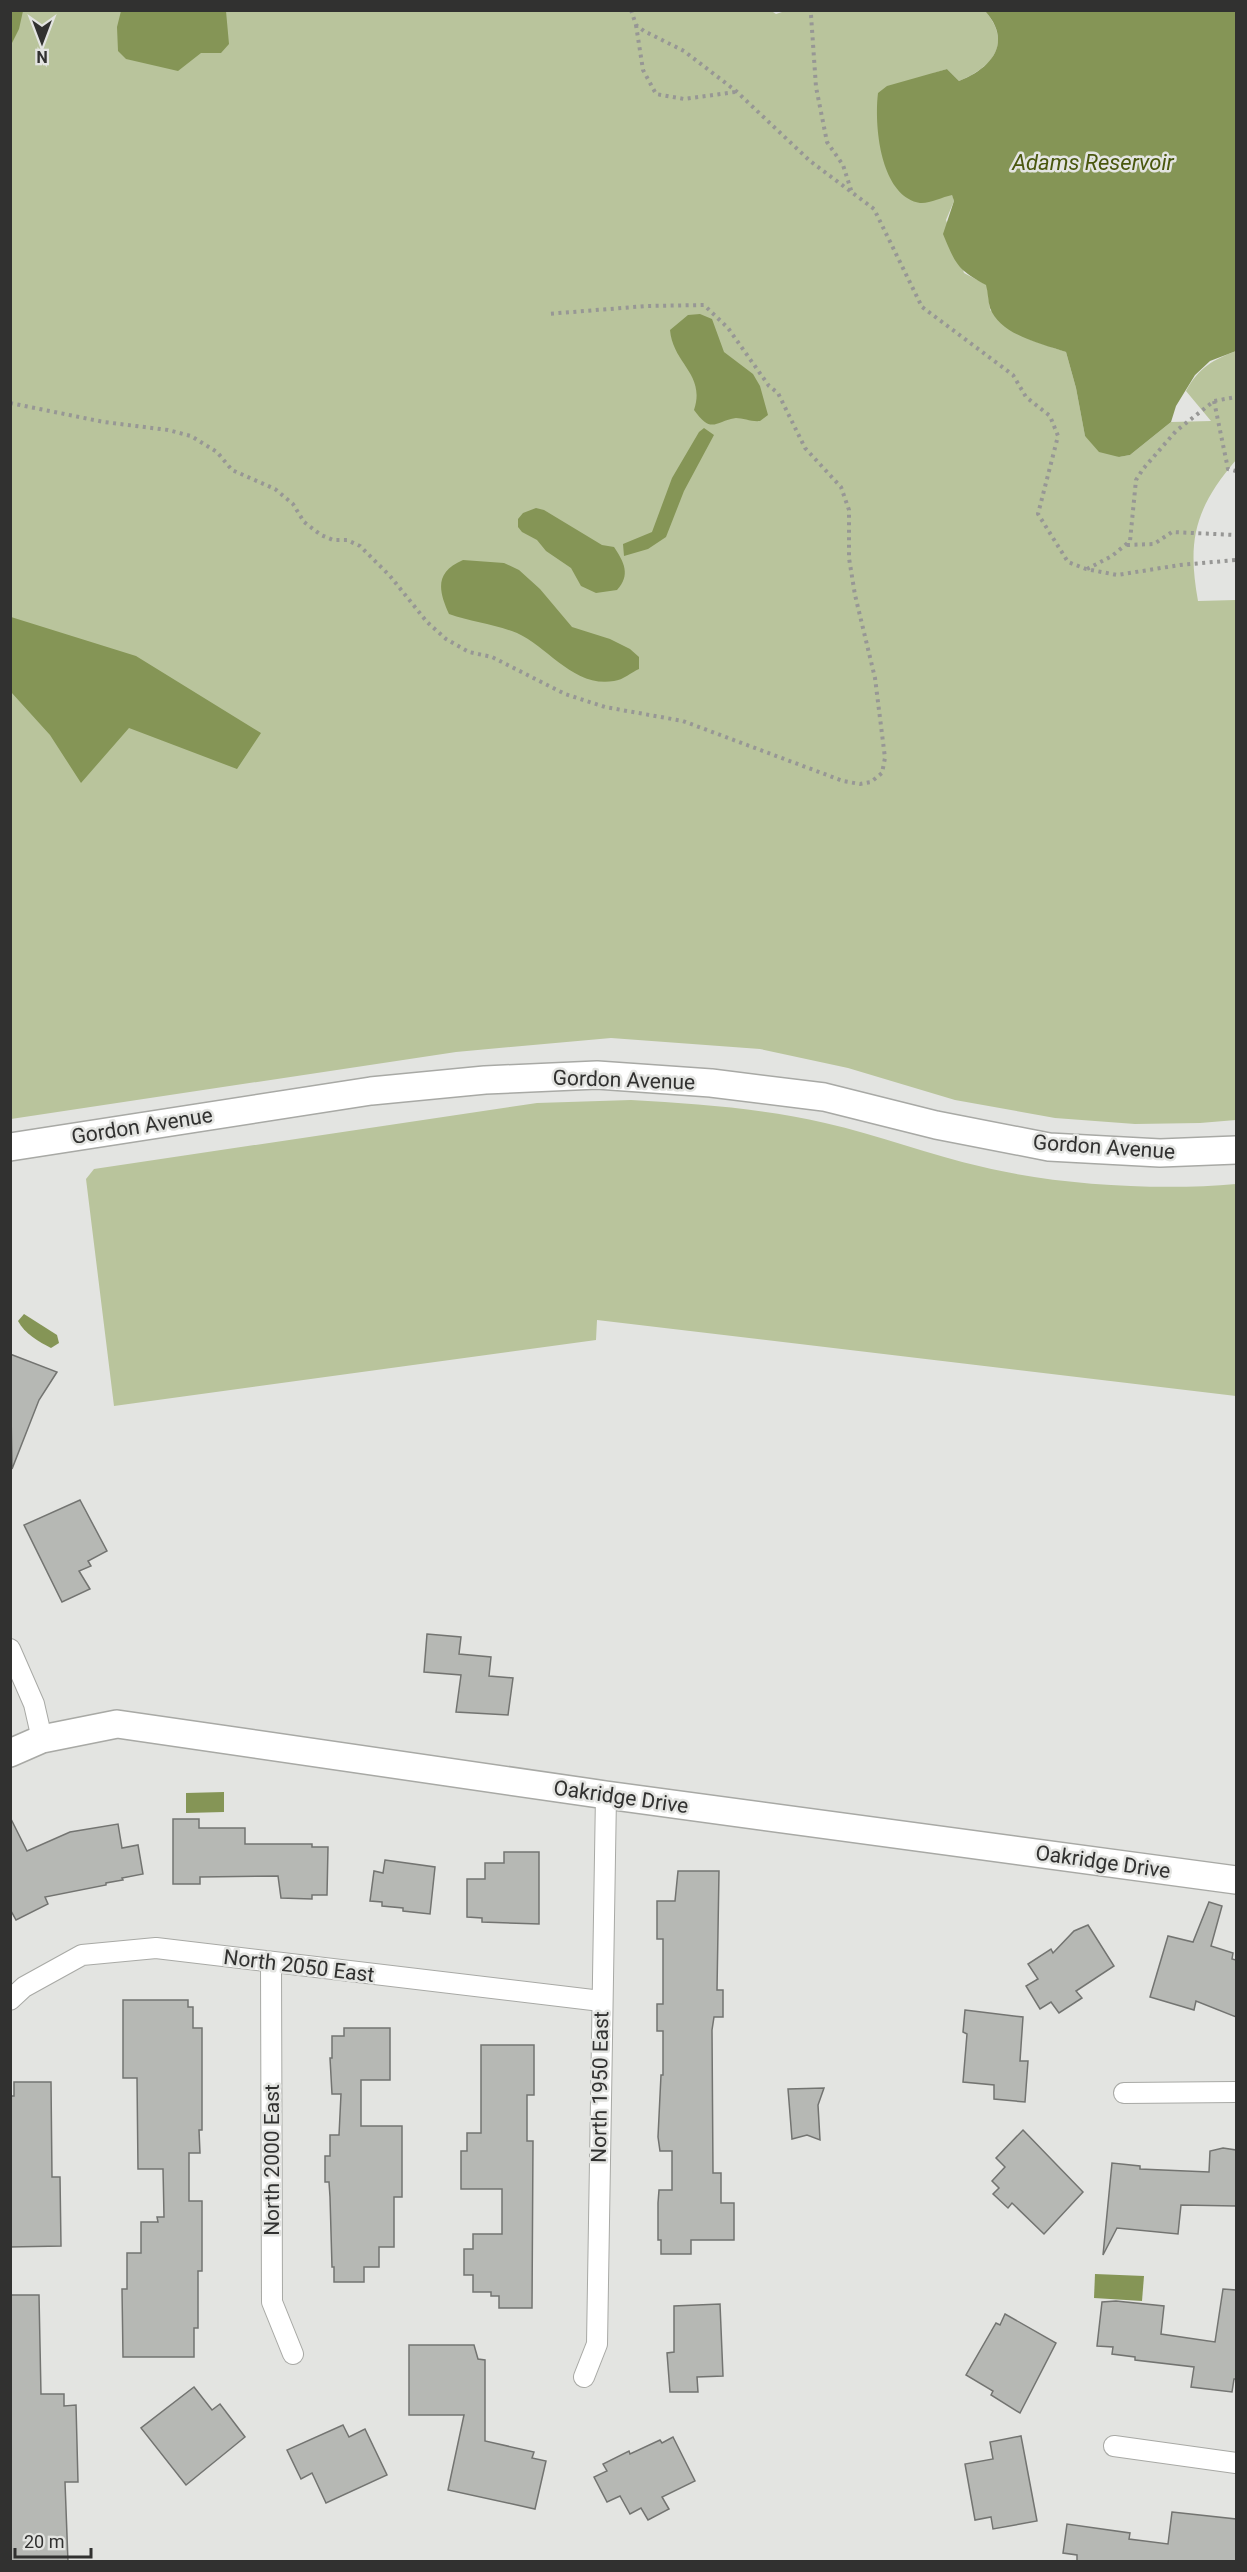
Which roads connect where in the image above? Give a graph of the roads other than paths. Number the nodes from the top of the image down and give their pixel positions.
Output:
1 (10, 1147) edge
2 (1236, 1150) edge
3 (10, 1649) edge
4 (42, 1739) junction
5 (10, 1753) edge
6 (606, 1795) junction
7 (1236, 1880) edge
8 (271, 1962) junction
9 (10, 2000) edge
10 (601, 2001) junction
11 (1124, 2092) dead end
12 (1236, 2092) edge
13 (293, 2354) dead end
14 (584, 2377) dead end
15 (1114, 2446) dead end
16 (1236, 2463) edge

1 - 2 street, Gordon Avenue
3 - 4 street
4 - 5 street, Oakridge Drive
4 - 6 street, Oakridge Drive
6 - 7 street, Oakridge Drive
6 - 10 street, North 1950 East
8 - 9 street, North 2050 East
8 - 10 street, North 2050 East
8 - 13 street, North 2000 East
10 - 14 street, North 1950 East
11 - 12 street
15 - 16 street

